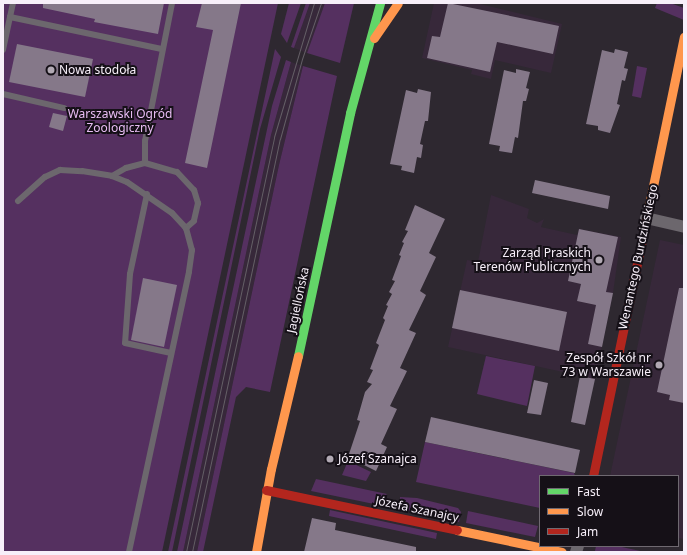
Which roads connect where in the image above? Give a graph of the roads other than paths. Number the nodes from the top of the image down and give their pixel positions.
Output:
1 (13, 3) edge
2 (172, 3) edge
3 (380, 3) edge
4 (398, 3) edge
5 (10, 17) junction
6 (684, 37) edge
7 (162, 49) junction
8 (3, 50) edge
9 (364, 53) junction
10 (3, 94) edge
11 (64, 108) dead end
12 (145, 163) junction
13 (112, 176) junction
14 (147, 194) junction
15 (18, 201) dead end
16 (646, 218) junction
17 (684, 227) edge
18 (186, 228) junction
19 (171, 353) junction
20 (593, 475) edge
21 (266, 490) junction
22 (520, 548) edge
23 (129, 552) edge
24 (256, 552) edge
25 (562, 552) edge

1 - 5 lane
2 - 7 lane
3 - 9 street, Jagiellońska
4 - 9 street, Jagiellońska
5 - 7 lane
5 - 8 lane
6 - 16 street, Wenantego Burdzińskiego
7 - 12 lane
9 - 21 street, Jagiellońska
10 - 11 lane
12 - 13 lane
12 - 18 lane
13 - 14 lane
13 - 15 lane
14 - 18 lane
14 - 19 lane
16 - 17 street
16 - 20 street, Wenantego Burdzińskiego
18 - 19 lane
19 - 23 lane
21 - 22 street, Józefa Szanajcy
21 - 24 street, Jagiellońska
22 - 25 street, Józefa Szanajcy

